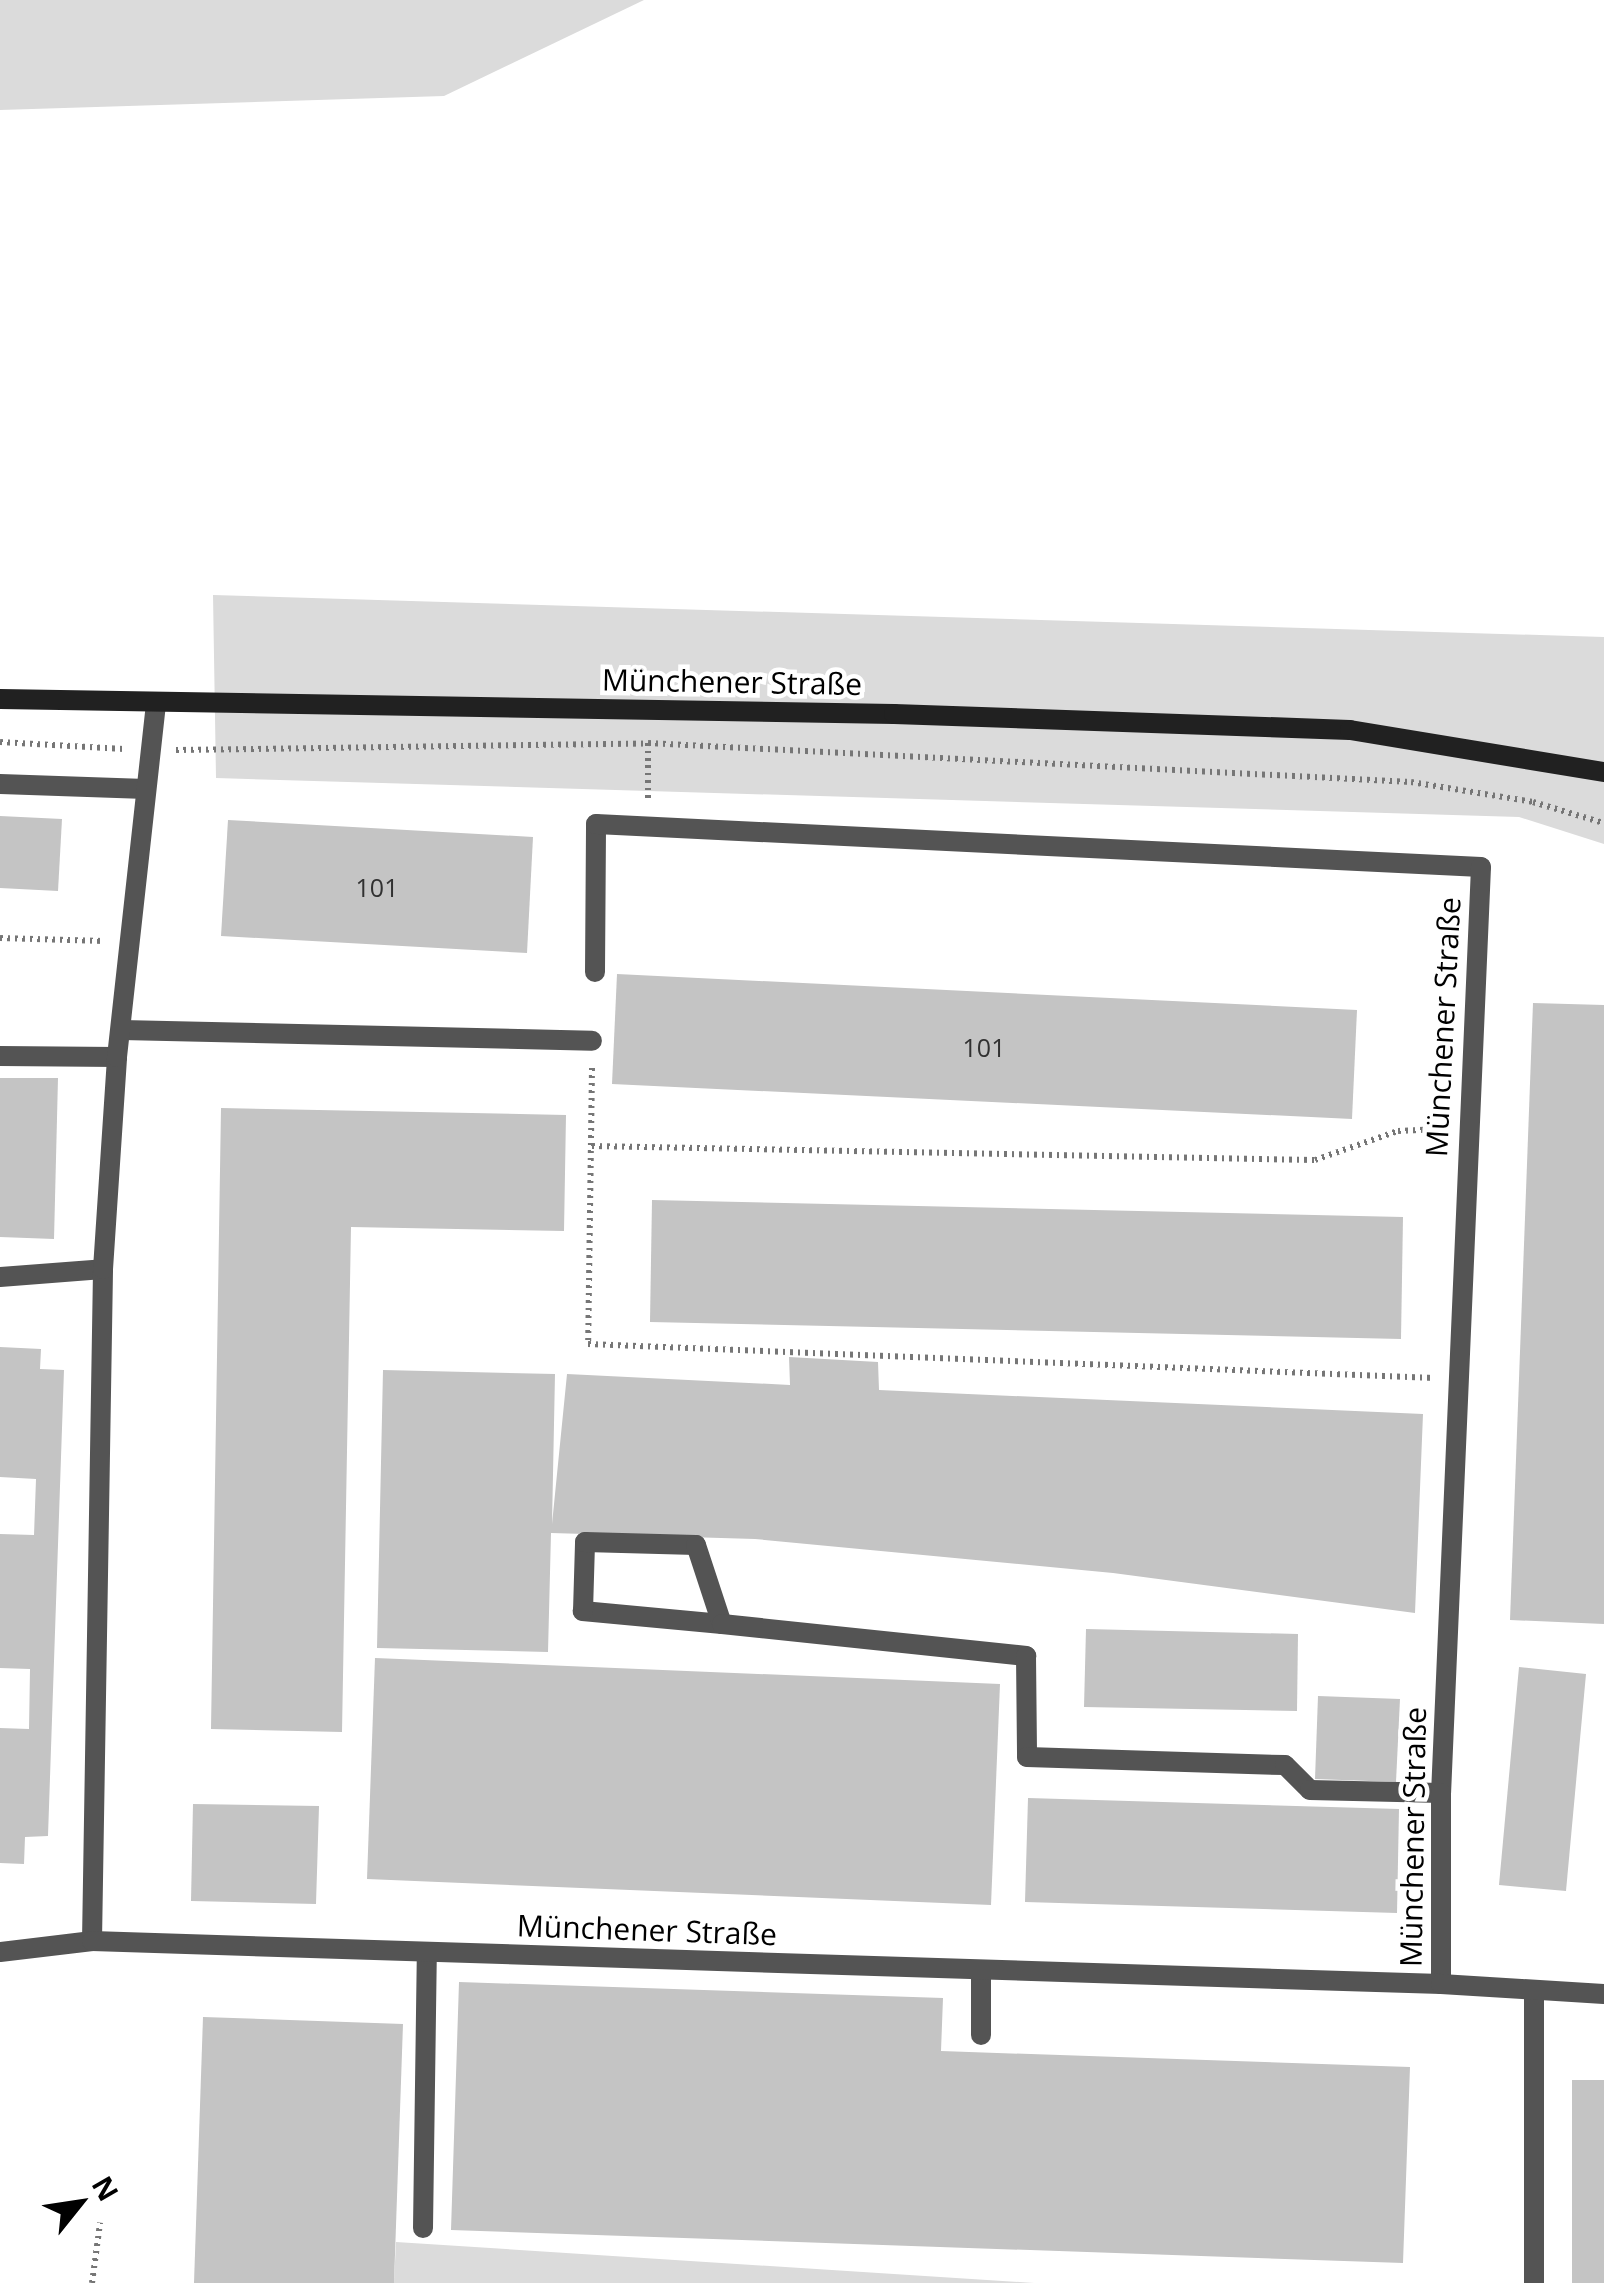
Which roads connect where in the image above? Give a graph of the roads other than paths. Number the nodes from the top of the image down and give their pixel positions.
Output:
1 (0, 699) edge
2 (156, 706) junction
3 (1604, 772) edge
4 (0, 784) edge
5 (146, 789) junction
6 (595, 972) dead end
7 (122, 1030) junction
8 (592, 1041) road end
9 (0, 1056) edge
10 (118, 1058) junction
11 (103, 1269) junction
12 (0, 1276) edge
13 (722, 1624) junction
14 (1442, 1793) junction
15 (92, 1941) junction
16 (0, 1952) edge
17 (427, 1954) junction
18 (981, 1970) junction
19 (1441, 1984) junction
20 (1534, 1990) junction
21 (1604, 1994) edge
22 (982, 2035) dead end
23 (423, 2228) dead end
24 (1534, 2283) edge

1 - 2 main road, Münchener Straße
2 - 3 main road, Münchener Straße
2 - 5 street
4 - 5 street
5 - 7 street
6 - 14 street, Münchener Straße
7 - 8 street
7 - 10 street
9 - 10 street
10 - 11 street
11 - 12 street
11 - 15 street
13 - 13 street
13 - 14 street
14 - 19 street, Münchener Straße
15 - 16 street, Münchener Straße
15 - 17 street, Münchener Straße
17 - 18 street, Münchener Straße
17 - 23 street
18 - 19 street, Münchener Straße
18 - 22 street
19 - 20 street, Münchener Straße
20 - 21 street, Münchener Straße
20 - 24 street

